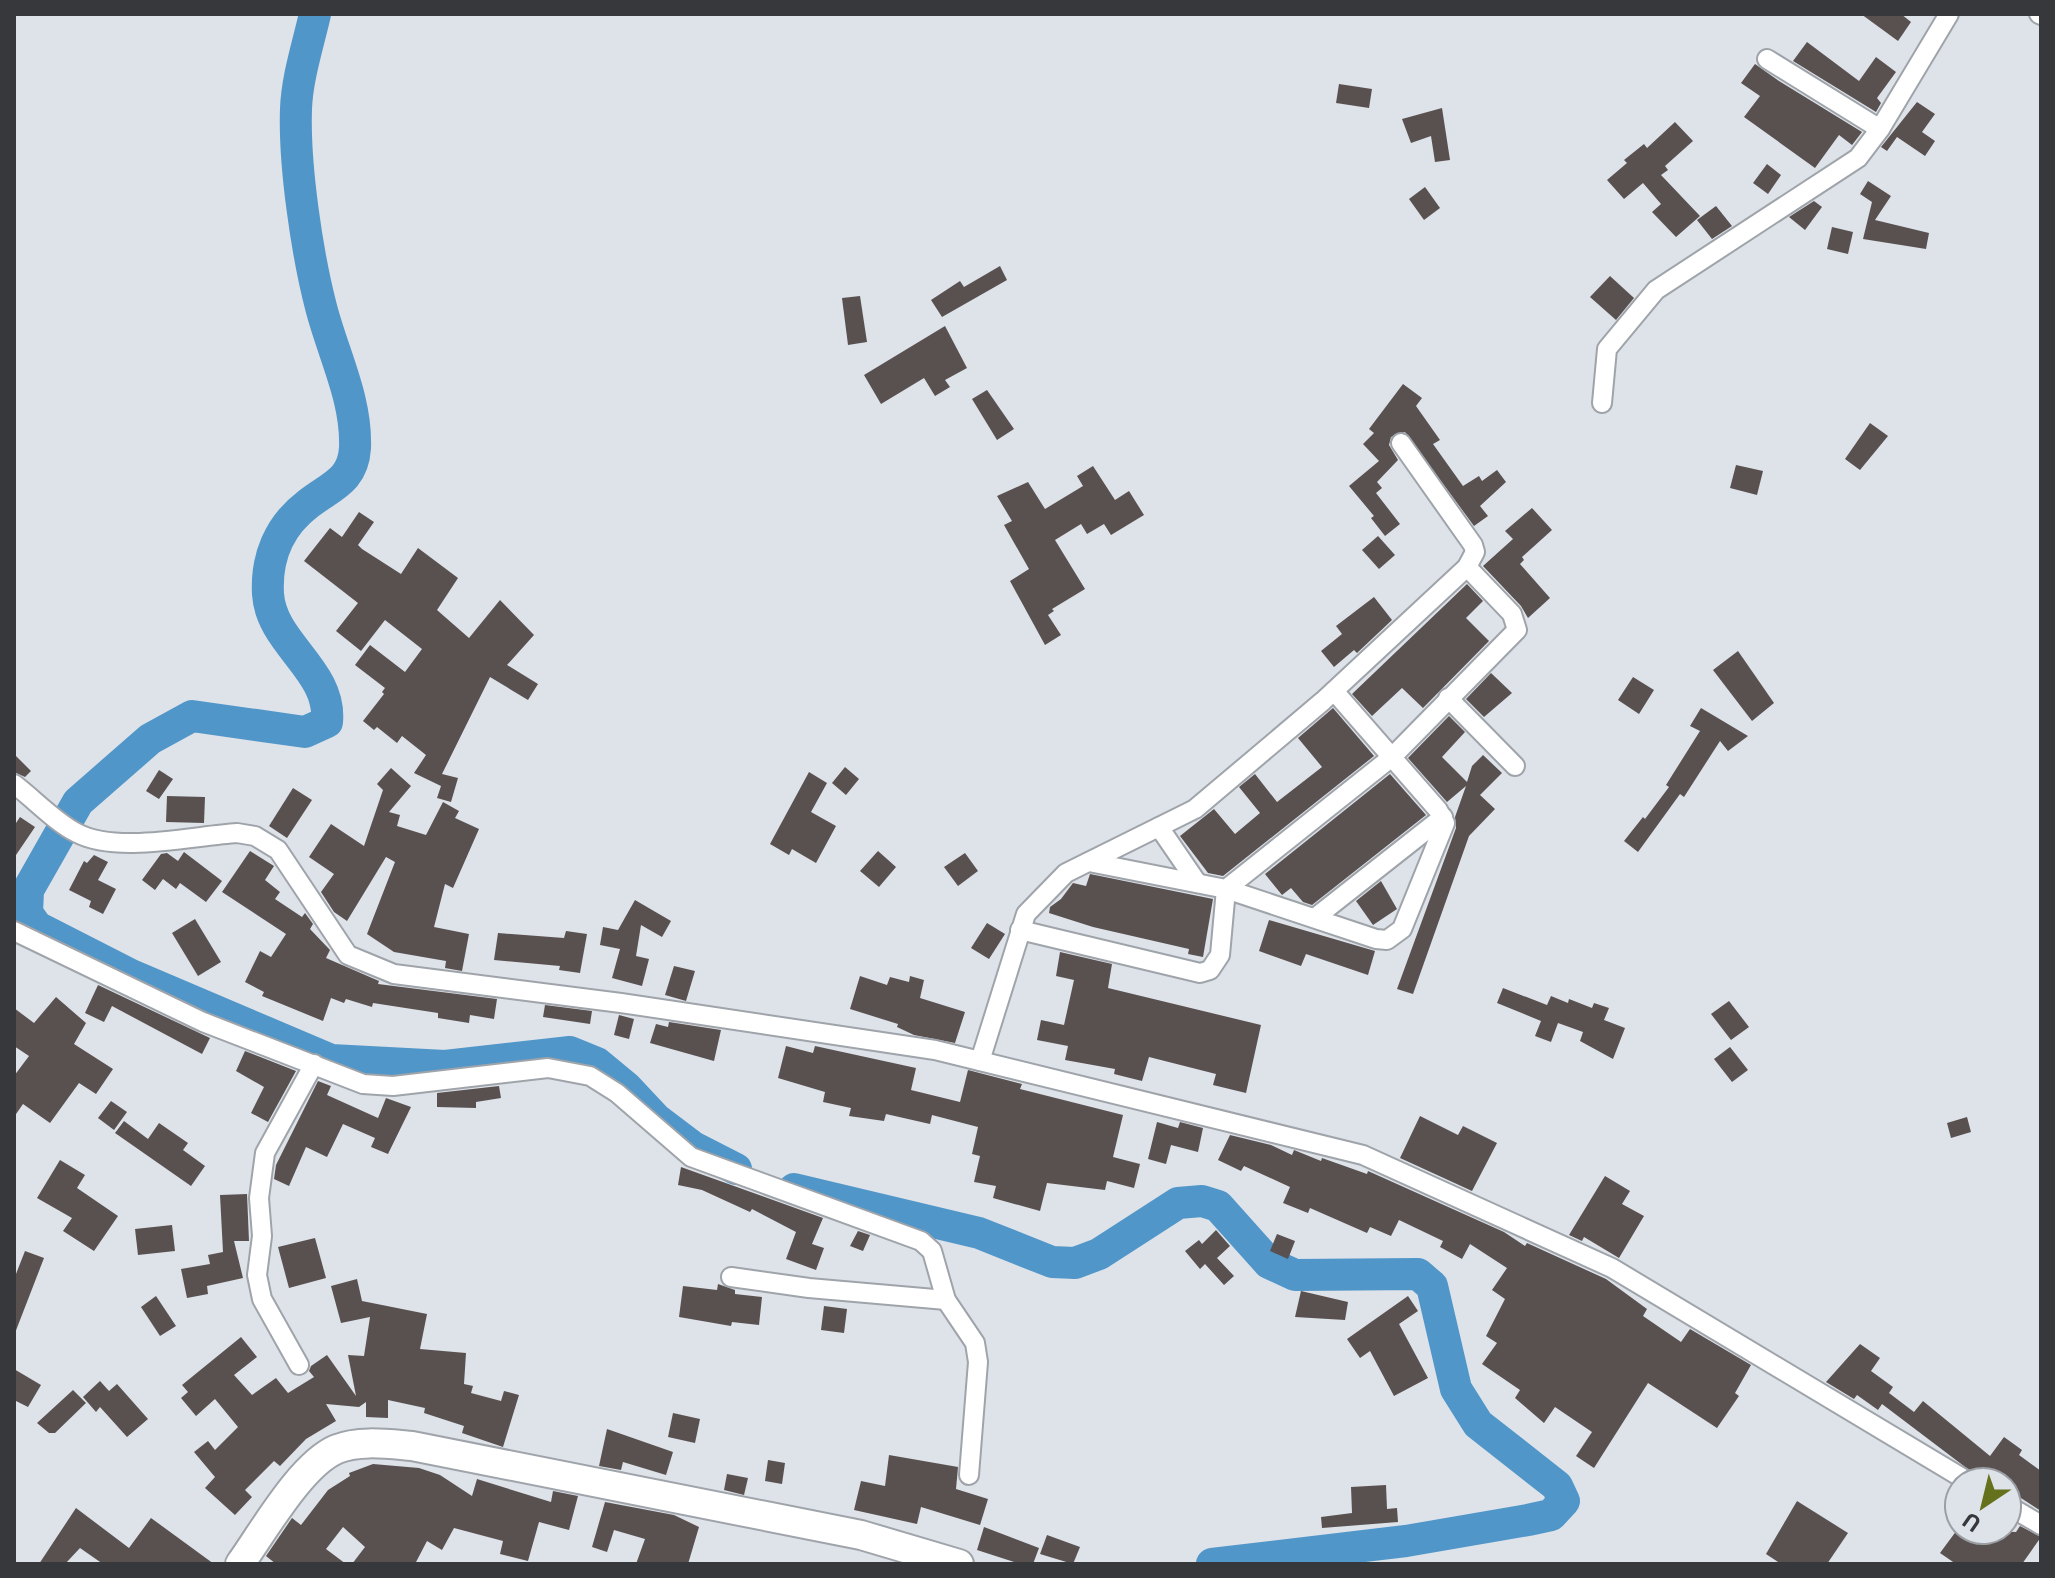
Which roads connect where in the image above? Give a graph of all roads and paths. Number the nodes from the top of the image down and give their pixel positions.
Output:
1 (1949, 14) edge
2 (1767, 59) dead end
3 (1880, 129) junction
4 (1602, 403) dead end
5 (1401, 443) dead end
6 (1467, 567) junction
7 (1334, 691) junction
8 (1448, 698) junction
9 (1392, 757) junction
10 (1515, 766) dead end
11 (14, 784) edge
12 (1443, 817) junction
13 (1159, 827) junction
14 (1089, 862) junction
15 (1196, 881) junction
16 (1226, 889) junction
17 (1316, 917) junction
18 (1020, 930) junction
19 (14, 931) edge
20 (980, 1061) junction
21 (314, 1064) junction
22 (731, 1277) dead end
23 (946, 1300) junction
24 (299, 1365) dead end
25 (1943, 1466) edge
26 (969, 1475) dead end
27 (2023, 1514) edge
28 (2041, 1525) edge
29 (240, 1564) edge
30 (959, 1564) edge

1 - 3 street
2 - 3 street
3 - 4 street
5 - 6 street
6 - 7 street
6 - 8 street
7 - 9 street
7 - 13 street
8 - 9 street
8 - 10 street
9 - 12 street
9 - 16 street
11 - 20 street
12 - 17 street
12 - 17 street
13 - 14 street
13 - 15 street
14 - 15 street
14 - 18 street
15 - 16 street
16 - 17 street
16 - 18 street
18 - 20 street
19 - 21 street
20 - 25 street
21 - 23 street
21 - 24 street
22 - 23 street
23 - 26 street
27 - 28 street
29 - 30 main road

